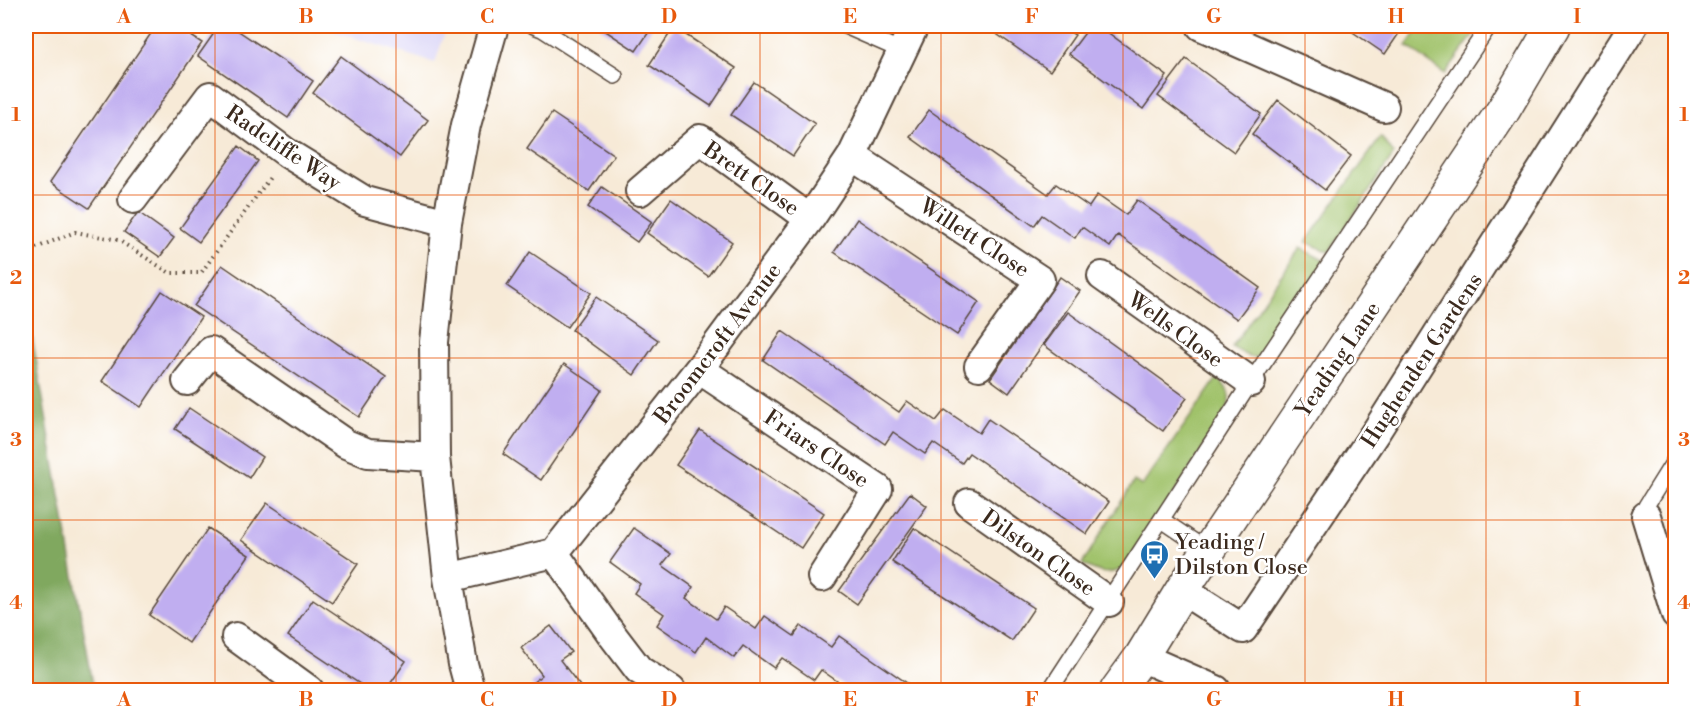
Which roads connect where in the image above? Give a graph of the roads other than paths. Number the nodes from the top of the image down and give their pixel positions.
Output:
1 (494, 26) edge
2 (534, 26) edge
3 (845, 26) edge
4 (914, 26) edge
5 (1201, 26) edge
6 (1489, 26) edge
7 (1553, 26) edge
8 (1633, 26) edge
9 (902, 51) junction
10 (615, 76) dead end
11 (1384, 107) dead end
12 (852, 156) junction
13 (640, 191) dead end
14 (133, 199) dead end
15 (810, 219) junction
16 (447, 223) junction
17 (1102, 276) dead end
18 (979, 366) dead end
19 (699, 369) junction
20 (187, 381) dead end
21 (1251, 382) junction
22 (435, 457) junction
23 (1676, 458) edge
24 (969, 503) dead end
25 (1646, 516) joint
26 (1162, 520) junction
27 (1208, 551) junction
28 (554, 553) junction
29 (822, 577) dead end
30 (448, 578) junction
31 (1182, 590) junction
32 (1109, 602) junction
33 (1676, 615) edge
34 (236, 638) dead end
35 (1141, 657) junction
36 (1201, 688) edge
37 (309, 690) edge
38 (470, 690) edge
39 (671, 690) edge
40 (1050, 690) edge
41 (1117, 690) edge

1 - 16 street
2 - 10 lane
3 - 9 lane
4 - 9 street, Broomcroft Avenue
5 - 11 street
6 - 21 lane
7 - 27 street, Yeading Lane
8 - 31 street, Hughenden Gardens
9 - 12 street, Broomcroft Avenue
12 - 15 street, Broomcroft Avenue
12 - 18 street, Willett Close
13 - 15 street, Brett Close
14 - 16 street, Radcliffe Way
15 - 19 street, Broomcroft Avenue
16 - 22 street
17 - 21 street, Wells Close
19 - 28 street, Broomcroft Avenue
19 - 29 street, Friars Close
20 - 22 street
21 - 26 lane
22 - 30 street
23 - 25 lane
24 - 32 street, Dilston Close
25 - 33 street
26 - 27 lane
26 - 32 lane
27 - 31 street, Yeading Lane
28 - 30 street
28 - 39 street
30 - 38 street
31 - 35 street, Yeading Lane
32 - 40 lane
34 - 37 street
35 - 36 street
35 - 41 street, Yeading Lane

